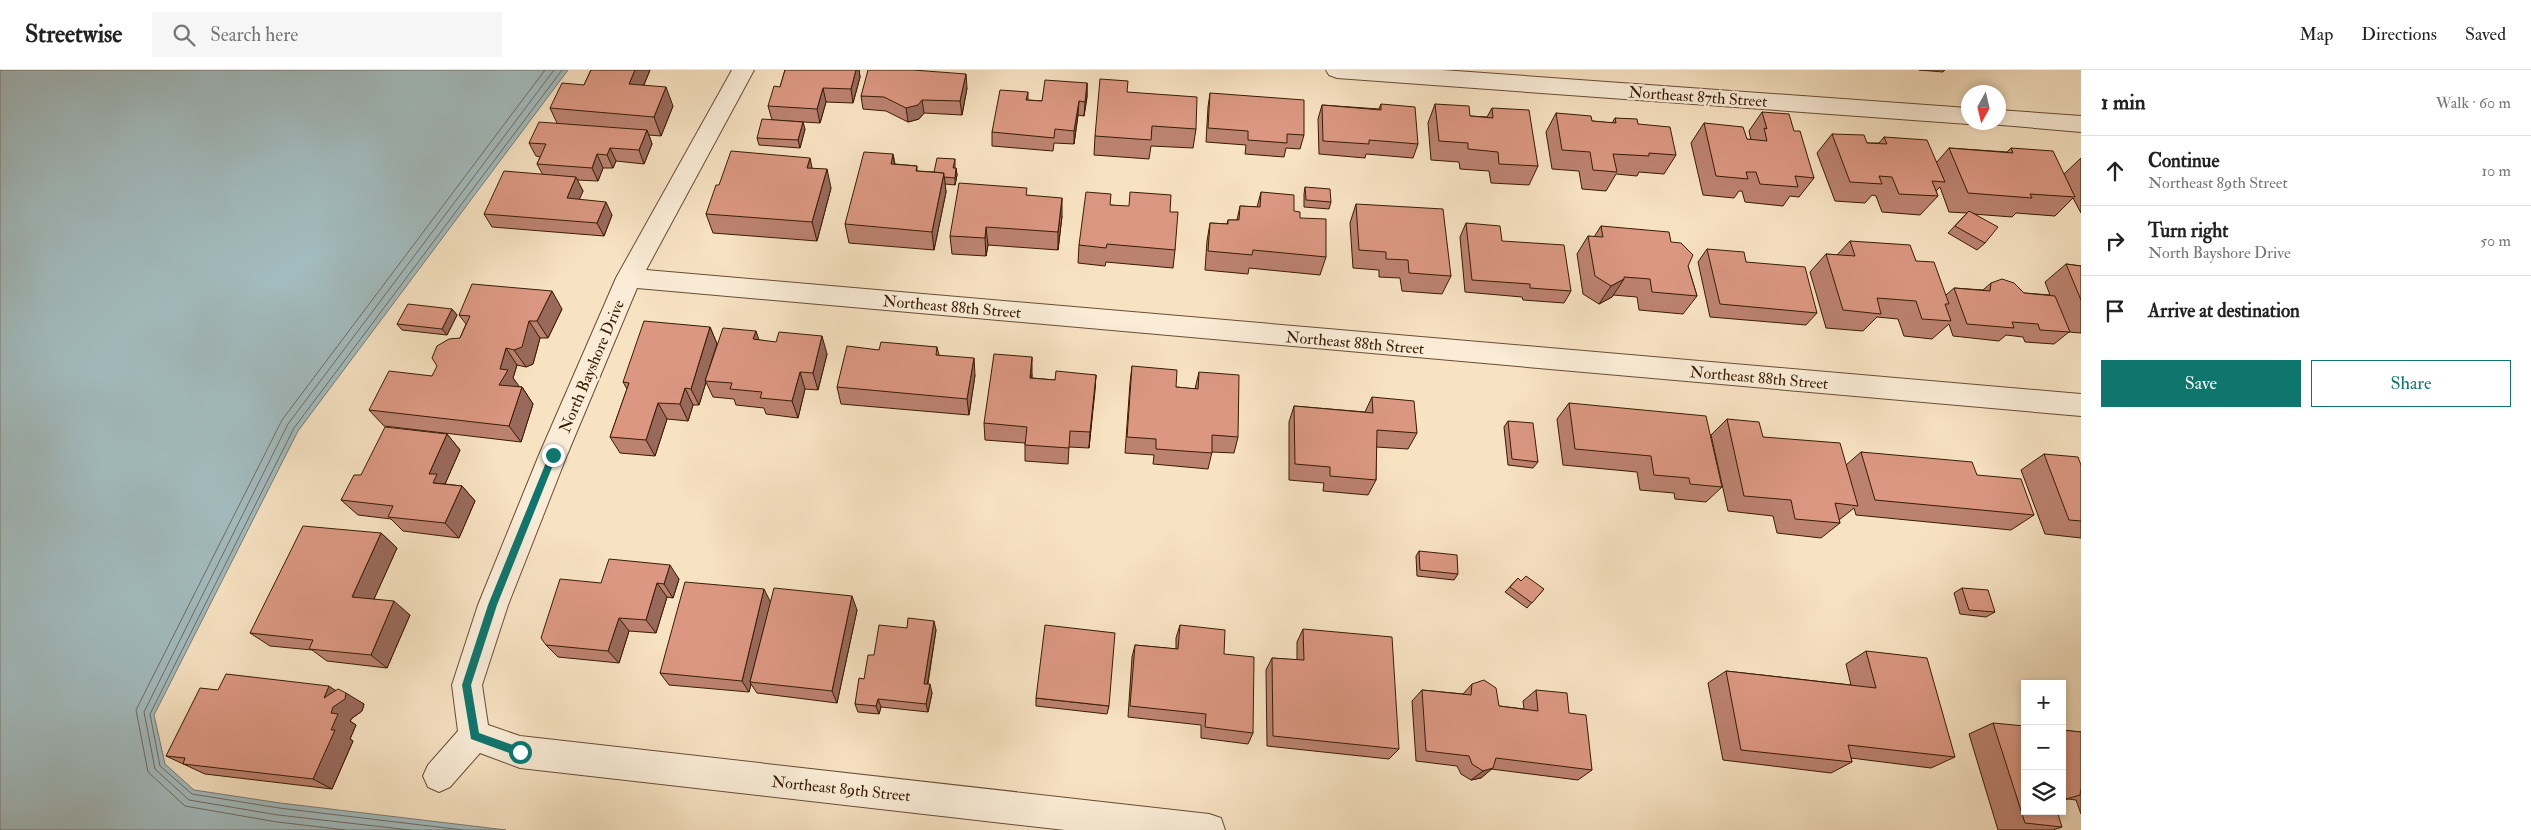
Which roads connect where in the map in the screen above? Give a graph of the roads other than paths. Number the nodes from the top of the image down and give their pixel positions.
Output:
1 (743, 70) edge
2 (1337, 70) edge
3 (1961, 115) edge
4 (2006, 119) edge
5 (2081, 124) edge
6 (629, 278) junction
7 (2081, 406) edge
8 (474, 736) junction
9 (439, 776) dead end
10 (1209, 830) edge

1 - 6 street, North Bayshore Drive
2 - 3 street, Northeast 87th Street
4 - 5 street
6 - 7 street, Northeast 88th Street
6 - 8 street, North Bayshore Drive
8 - 9 street
8 - 10 street, Northeast 89th Street

